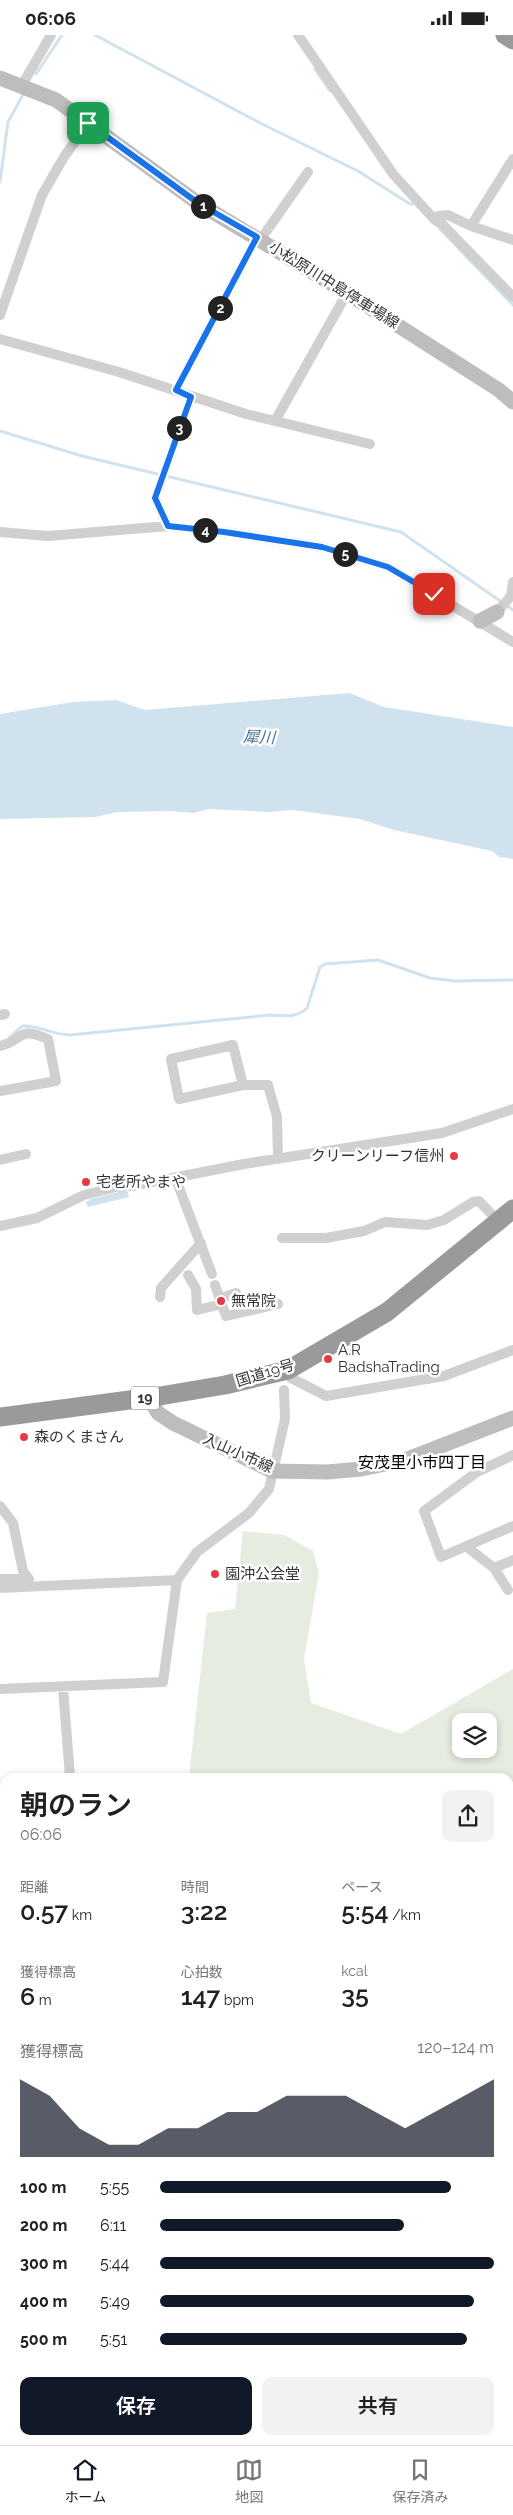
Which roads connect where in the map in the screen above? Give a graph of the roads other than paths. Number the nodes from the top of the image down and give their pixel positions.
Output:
1 (51, 35) edge
2 (298, 35) edge
3 (505, 35) edge
4 (513, 40) edge
5 (0, 78) edge
6 (22, 85) junction
7 (88, 123) junction
8 (513, 159) edge
9 (308, 172) dead end
10 (434, 219) junction
11 (471, 226) junction
12 (259, 238) junction
13 (513, 240) edge
14 (347, 293) junction
15 (513, 297) edge
16 (0, 315) edge
17 (0, 339) edge
18 (176, 390) junction
19 (191, 397) junction
20 (513, 402) edge
21 (275, 421) junction
22 (370, 444) dead end
23 (168, 526) junction
24 (0, 532) edge
25 (512, 590) edge
26 (497, 612) joint
27 (480, 621) junction
28 (513, 642) edge
29 (0, 1046) edge
30 (243, 1085) junction
31 (0, 1091) edge
32 (513, 1109) edge
33 (26, 1154) dead end
34 (278, 1159) junction
35 (0, 1160) edge
36 (175, 1177) junction
37 (513, 1209) edge
38 (498, 1222) junction
39 (0, 1226) edge
40 (282, 1238) dead end
41 (200, 1243) junction
42 (212, 1274) dead end
43 (188, 1275) dead end
44 (216, 1285) dead end
45 (236, 1293) dead end
46 (160, 1297) dead end
47 (221, 1301) junction
48 (278, 1305) dead end
49 (513, 1351) edge
50 (288, 1369) junction
51 (284, 1391) dead end
52 (149, 1398) junction
53 (0, 1417) edge
54 (513, 1418) edge
55 (513, 1455) edge
56 (272, 1471) junction
57 (0, 1506) edge
58 (513, 1526) edge
59 (467, 1547) junction
60 (513, 1560) edge
61 (494, 1568) junction
62 (0, 1579) edge
63 (177, 1580) junction
64 (0, 1588) edge
65 (508, 1590) dead end
66 (63, 1688) junction
67 (0, 1689) edge
68 (70, 1773) edge

1 - 6 street
2 - 10 street
3 - 4 highway
5 - 6 main road, 小松原川中島停車場線
6 - 7 main road, 小松原川中島停車場線
7 - 12 main road, 小松原川中島停車場線
7 - 16 street
8 - 11 street
9 - 12 street
10 - 11 street
10 - 15 street
11 - 13 street
12 - 14 main road, 小松原川中島停車場線
12 - 18 street
14 - 20 main road, 小松原川中島停車場線
14 - 21 street
17 - 18 street
18 - 19 street
19 - 21 street
19 - 23 street
21 - 22 street
23 - 24 street
23 - 27 street
25 - 26 street
26 - 27 main road
27 - 28 street
29 - 31 street
30 - 30 street
30 - 34 street
32 - 34 street
33 - 35 street
34 - 36 street
36 - 39 street
36 - 41 street
37 - 38 highway, 国道19号 / 19
38 - 40 street
38 - 50 highway, 国道19号 / 19
41 - 42 street
41 - 46 street
43 - 47 street
44 - 47 street
45 - 47 street
47 - 48 street
49 - 50 street
50 - 52 highway, 国道19号 / 19
51 - 56 street
52 - 53 highway, 国道19号 / 19
52 - 56 main road, 入山小市線
54 - 56 main road, 入山小市線
55 - 59 street
56 - 63 street
57 - 62 street
58 - 59 street
59 - 61 street
60 - 61 street
61 - 65 street
63 - 64 street
63 - 66 street
66 - 67 street
66 - 68 street

